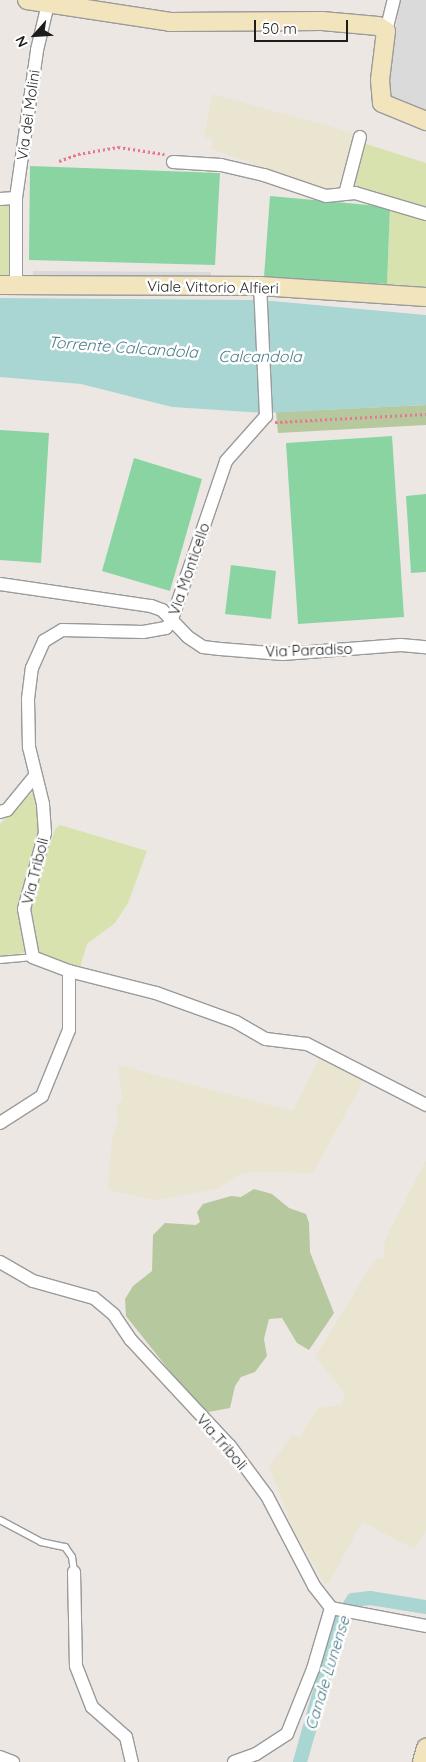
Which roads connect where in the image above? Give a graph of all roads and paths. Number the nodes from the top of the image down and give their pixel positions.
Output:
1 (27, 0) edge
2 (394, 0) edge
3 (48, 4) junction
4 (386, 31) junction
5 (426, 120) edge
6 (360, 136) dead end
7 (59, 161) dead end
8 (173, 162) joint
9 (345, 194) junction
10 (16, 198) junction
11 (0, 199) edge
12 (426, 214) edge
13 (8, 285) edge
14 (260, 286) junction
15 (426, 297) edge
16 (426, 414) edge
17 (266, 416) junction
18 (0, 584) edge
19 (172, 622) junction
20 (426, 647) edge
21 (34, 777) junction
22 (0, 812) edge
23 (33, 957) junction
24 (0, 960) edge
25 (69, 971) junction
26 (426, 1105) edge
27 (0, 1123) edge
28 (0, 1262) edge
29 (0, 1520) edge
30 (74, 1572) joint
31 (334, 1609) junction
32 (426, 1626) edge
33 (426, 1748) edge
34 (0, 1757) edge
35 (13, 1762) edge
36 (132, 1762) edge
37 (234, 1762) edge
38 (422, 1762) edge

1 - 3 street
2 - 4 street
3 - 4 street
3 - 10 street, Via dei Molini
4 - 5 street
6 - 9 street
7 - 8 path
8 - 9 street
9 - 12 street
10 - 11 street
10 - 13 street, Via dei Molini
13 - 14 street, Viale Vittorio Alfieri
14 - 15 street, Viale Vittorio Alfieri
14 - 17 street
16 - 17 path
17 - 19 street, Via Monticello
18 - 19 street, Via Monticello
19 - 20 street, Via Paradiso
19 - 21 street, Via Triboli
21 - 22 street
21 - 23 street, Via Triboli
23 - 24 lane
23 - 25 street
25 - 26 street
25 - 27 street
28 - 31 street, Via Triboli
29 - 30 lane
30 - 36 street
31 - 32 street
31 - 37 street
33 - 38 street
34 - 35 street

